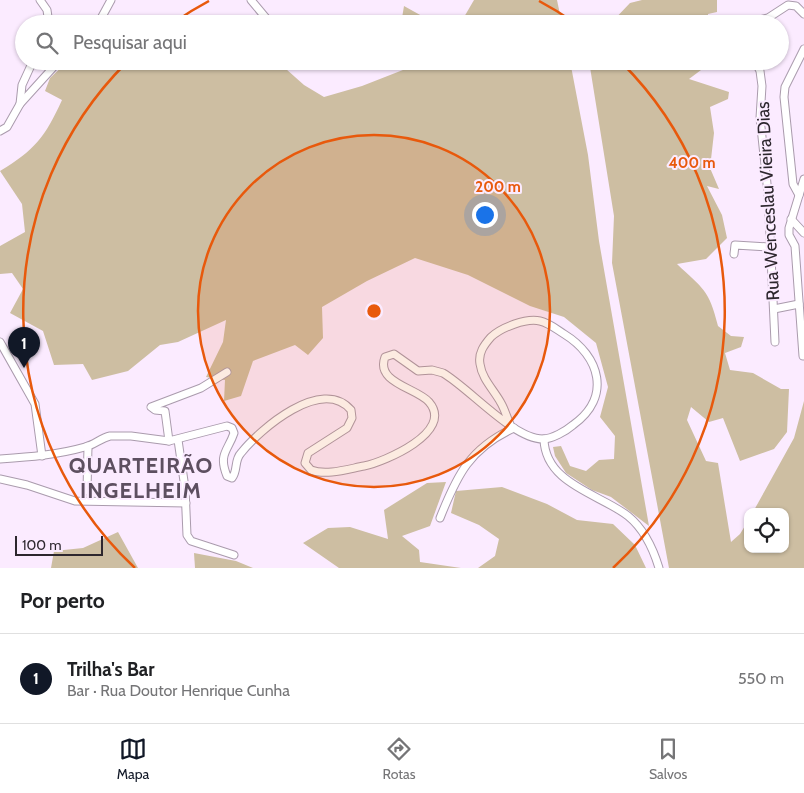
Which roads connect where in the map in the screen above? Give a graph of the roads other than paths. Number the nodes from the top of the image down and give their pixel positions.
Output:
1 (40, 0) edge
2 (111, 0) edge
3 (250, 0) edge
4 (804, 14) edge
5 (48, 15) edge
6 (103, 15) edge
7 (263, 15) edge
8 (773, 15) edge
9 (804, 49) edge
10 (29, 70) edge
11 (51, 70) edge
12 (760, 70) edge
13 (20, 104) junction
14 (0, 131) edge
15 (804, 179) edge
16 (799, 195) junction
17 (791, 219) junction
18 (804, 233) edge
19 (795, 246) junction
20 (769, 248) junction
21 (734, 254) dead end
22 (802, 287) edge
23 (799, 304) junction
24 (774, 309) junction
25 (0, 342) edge
26 (775, 342) dead end
27 (803, 355) edge
28 (226, 372) dead end
29 (512, 426) junction
30 (544, 439) junction
31 (178, 440) junction
32 (169, 441) junction
33 (88, 446) junction
34 (42, 456) junction
35 (0, 459) edge
36 (0, 479) edge
37 (87, 491) dead end
38 (186, 503) junction
39 (440, 518) dead end
40 (234, 555) dead end
41 (660, 568) edge

1 - 5 street
2 - 6 street
3 - 7 street
4 - 8 street
9 - 16 street
10 - 13 street
11 - 13 street
12 - 20 street, Rua Wenceslau Vieira Dias
13 - 14 street
15 - 16 street
16 - 17 street
17 - 18 street
17 - 19 street
18 - 19 street
19 - 22 street
20 - 21 street
20 - 24 street, Rua Wenceslau Vieira Dias
22 - 23 street
23 - 24 street
23 - 27 street
24 - 26 street, Rua Wenceslau Vieira Dias
25 - 34 street
28 - 32 street
29 - 30 street
29 - 30 street
29 - 31 street
29 - 39 street
30 - 41 street
31 - 32 street
31 - 38 street
32 - 33 street
33 - 34 street
33 - 37 street
34 - 35 street
36 - 38 street
38 - 40 street

